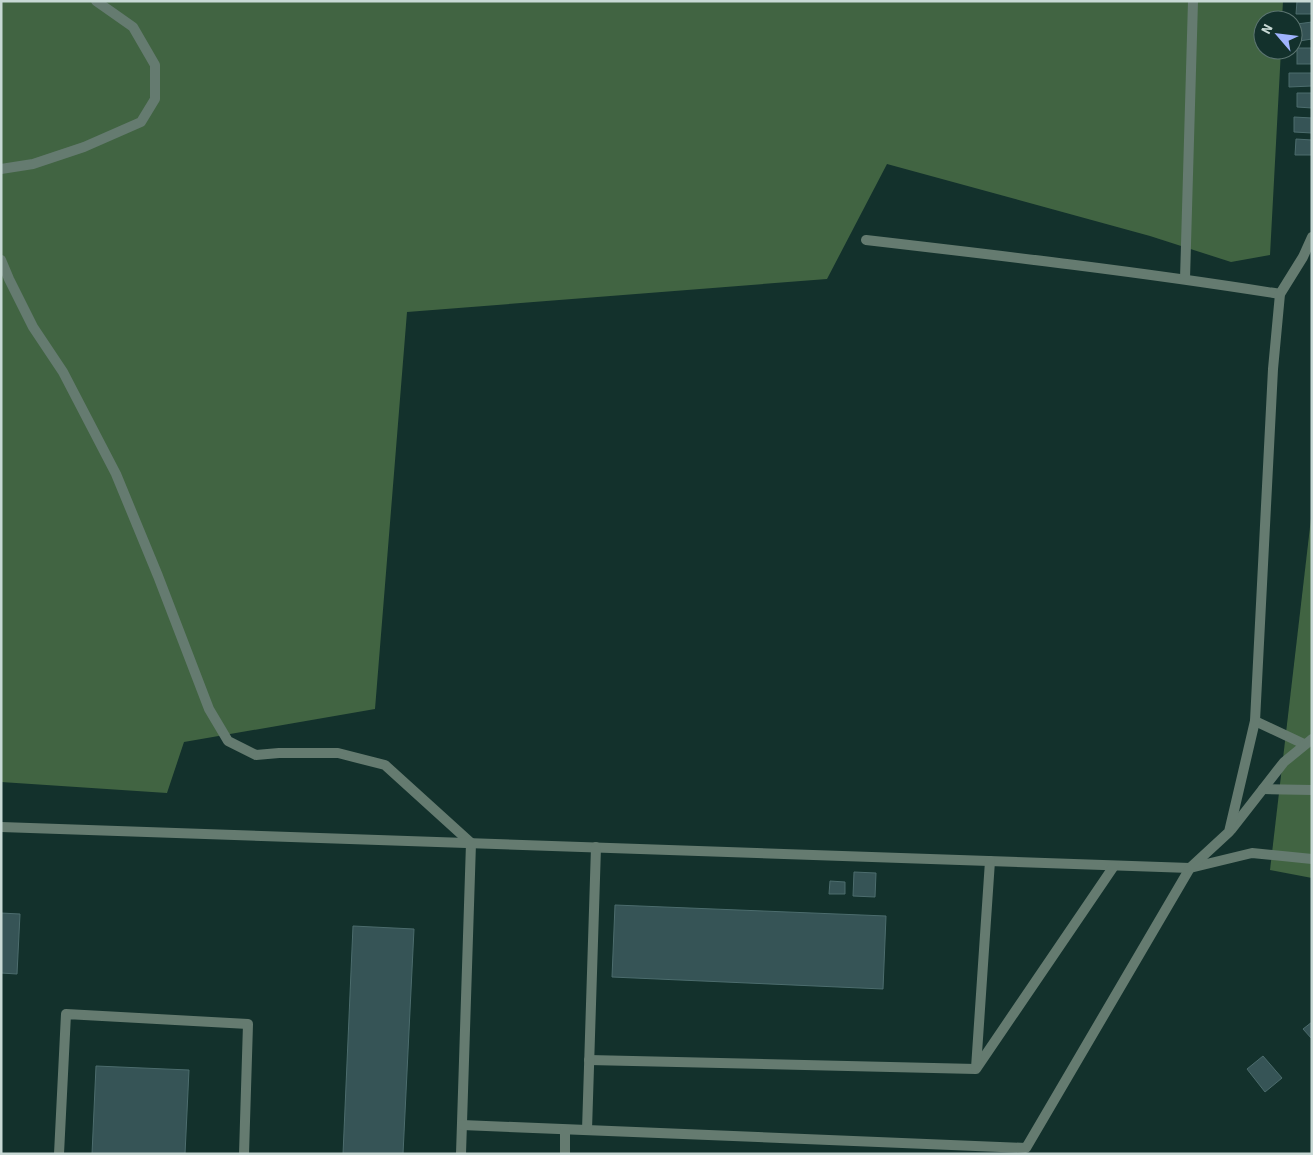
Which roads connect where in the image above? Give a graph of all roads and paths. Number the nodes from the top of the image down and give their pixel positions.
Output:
1 (96, 1) edge
2 (1193, 1) edge
3 (1, 169) edge
4 (1312, 237) edge
5 (866, 240) dead end
6 (1, 260) edge
7 (1185, 279) junction
8 (1280, 294) junction
9 (1255, 721) junction
10 (1308, 741) edge
11 (1263, 789) junction
12 (1312, 790) edge
13 (1, 827) edge
14 (1229, 832) junction
15 (471, 843) junction
16 (596, 848) junction
17 (1312, 859) edge
18 (990, 861) junction
19 (1114, 866) junction
20 (1190, 868) junction
21 (589, 1060) junction
22 (976, 1069) junction
23 (462, 1126) junction
24 (565, 1130) junction
25 (587, 1130) junction
26 (1026, 1151) edge
27 (60, 1154) edge
28 (244, 1154) edge
29 (461, 1154) edge
30 (564, 1154) edge

1 - 3 lane
2 - 7 lane
4 - 8 lane
5 - 7 lane
6 - 15 lane
7 - 8 lane
8 - 9 lane
9 - 10 lane
9 - 14 lane
10 - 11 lane
11 - 12 lane
11 - 14 lane
13 - 15 lane
14 - 20 lane
15 - 16 lane
15 - 23 lane
16 - 18 lane
16 - 21 lane
17 - 20 lane
18 - 19 lane
18 - 22 lane
19 - 20 lane
19 - 22 lane
20 - 26 lane
21 - 22 lane
21 - 25 lane
23 - 24 lane
23 - 29 lane
24 - 25 lane
24 - 30 lane
25 - 26 lane
27 - 28 lane

